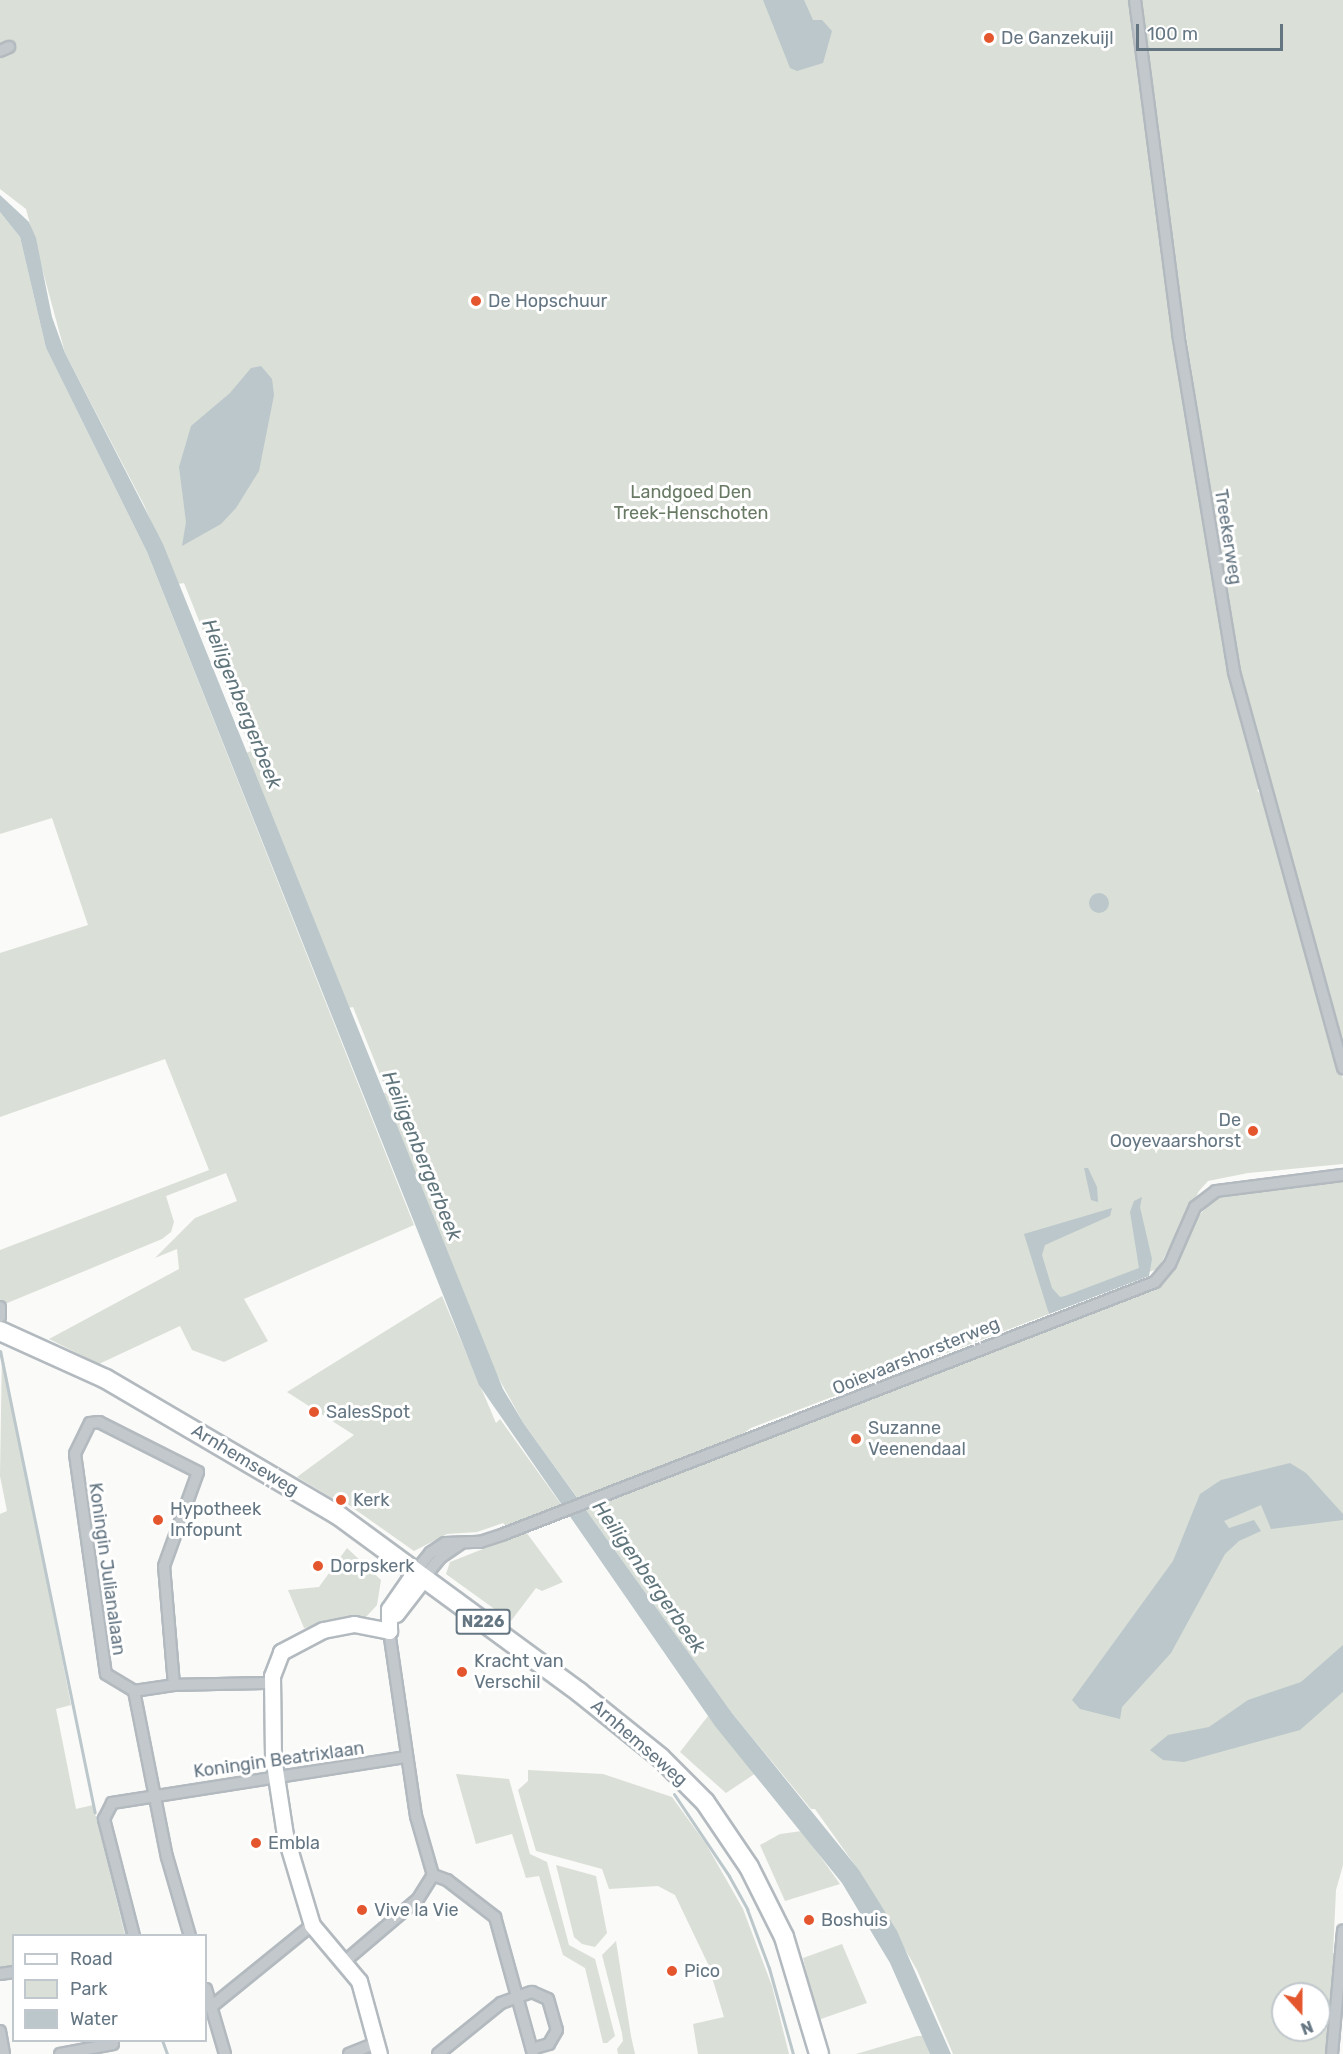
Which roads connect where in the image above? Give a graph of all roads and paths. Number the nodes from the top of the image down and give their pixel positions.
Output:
1 (1135, 0) edge
2 (1343, 1068) edge
3 (1343, 1175) edge
4 (0, 1307) edge
5 (0, 1317) edge
6 (0, 1330) edge
7 (418, 1576) junction
8 (389, 1630) junction
9 (272, 1683) junction
10 (174, 1685) junction
11 (134, 1691) junction
12 (406, 1757) junction
13 (276, 1777) junction
14 (155, 1794) junction
15 (433, 1875) junction
16 (312, 1924) junction
17 (1343, 1930) edge
18 (134, 1934) edge
19 (190, 1934) edge
20 (344, 1962) junction
21 (207, 1993) edge
22 (517, 1996) junction
23 (211, 2007) junction
24 (0, 2031) edge
25 (113, 2044) dead end
26 (378, 2049) edge
27 (3, 2052) edge
28 (532, 2052) edge
29 (60, 2054) edge
30 (225, 2054) edge
31 (349, 2054) edge
32 (438, 2054) edge
33 (819, 2054) edge
34 (1332, 2054) edge

1 - 2 street, Treekerweg
3 - 7 street, Ooievaarshorsterweg
4 - 5 street
6 - 7 main road, Arnhemseweg / N226
7 - 8 street
7 - 33 main road, Arnhemseweg / N226
8 - 9 street
8 - 12 street
9 - 10 street
9 - 13 street
10 - 11 street
10 - 11 street, Koningin Julianalaan
11 - 14 street
12 - 13 street, Koningin Beatrixlaan
12 - 15 street
13 - 14 street, Koningin Beatrixlaan
13 - 16 street
14 - 18 street, Koningin Beatrixlaan
14 - 19 street
15 - 20 street
15 - 22 street
16 - 20 street
16 - 23 street
17 - 34 street
20 - 26 street
21 - 23 street
22 - 28 street
22 - 28 street
22 - 32 street
23 - 30 street
24 - 27 street
25 - 29 street
26 - 31 street

